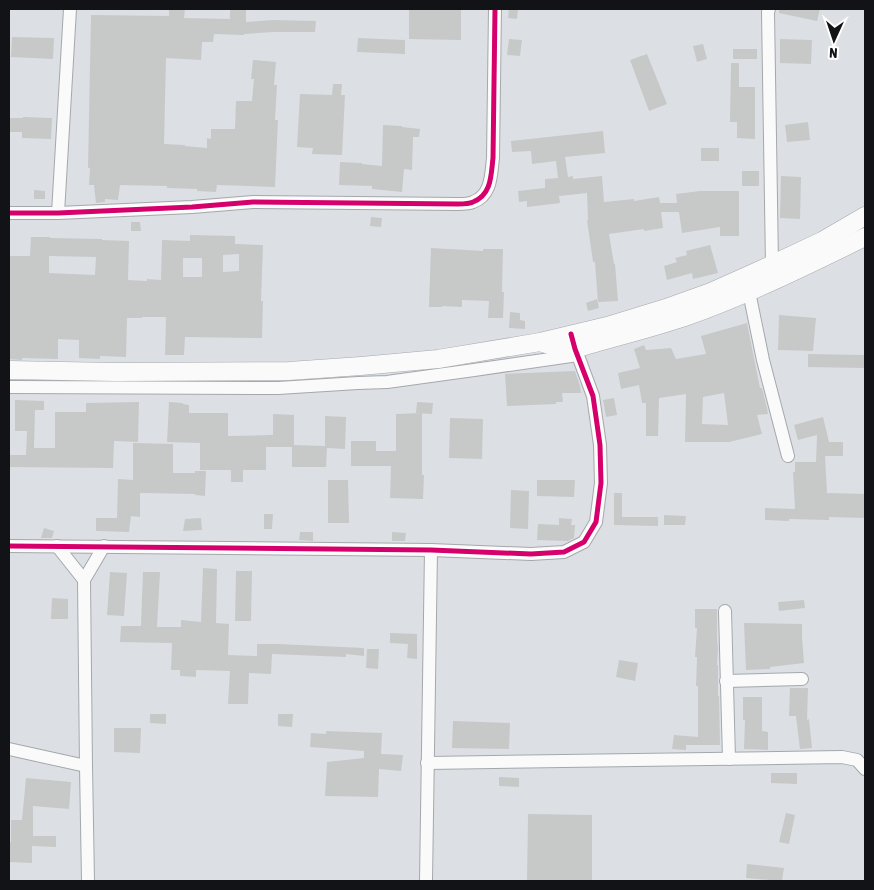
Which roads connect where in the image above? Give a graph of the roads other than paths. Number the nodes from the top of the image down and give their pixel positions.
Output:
1 (70, 9) edge
2 (495, 9) edge
3 (769, 9) edge
4 (9, 213) edge
5 (58, 213) junction
6 (865, 216) edge
7 (865, 236) edge
8 (772, 264) junction
9 (749, 292) junction
10 (575, 346) junction
11 (9, 370) edge
12 (9, 387) edge
13 (788, 456) dead end
14 (9, 546) edge
15 (57, 546) junction
16 (104, 546) junction
17 (431, 550) junction
18 (84, 580) junction
19 (724, 611) dead end
20 (802, 679) dead end
21 (726, 681) junction
22 (9, 750) edge
23 (729, 759) junction
24 (427, 763) junction
25 (86, 766) junction
26 (865, 769) edge
27 (88, 881) edge
28 (426, 881) edge

1 - 5 street
2 - 5 street
3 - 8 street
4 - 5 street
6 - 8 main road
7 - 9 main road
8 - 10 main road
9 - 10 main road
9 - 13 street
10 - 11 main road
10 - 12 street
10 - 17 street
14 - 15 street
15 - 16 street
15 - 18 street
16 - 17 street
16 - 18 street
17 - 24 street
18 - 25 street
19 - 21 street
20 - 21 street
21 - 23 street
22 - 25 street
23 - 24 street
23 - 26 street
24 - 28 street
25 - 27 street

